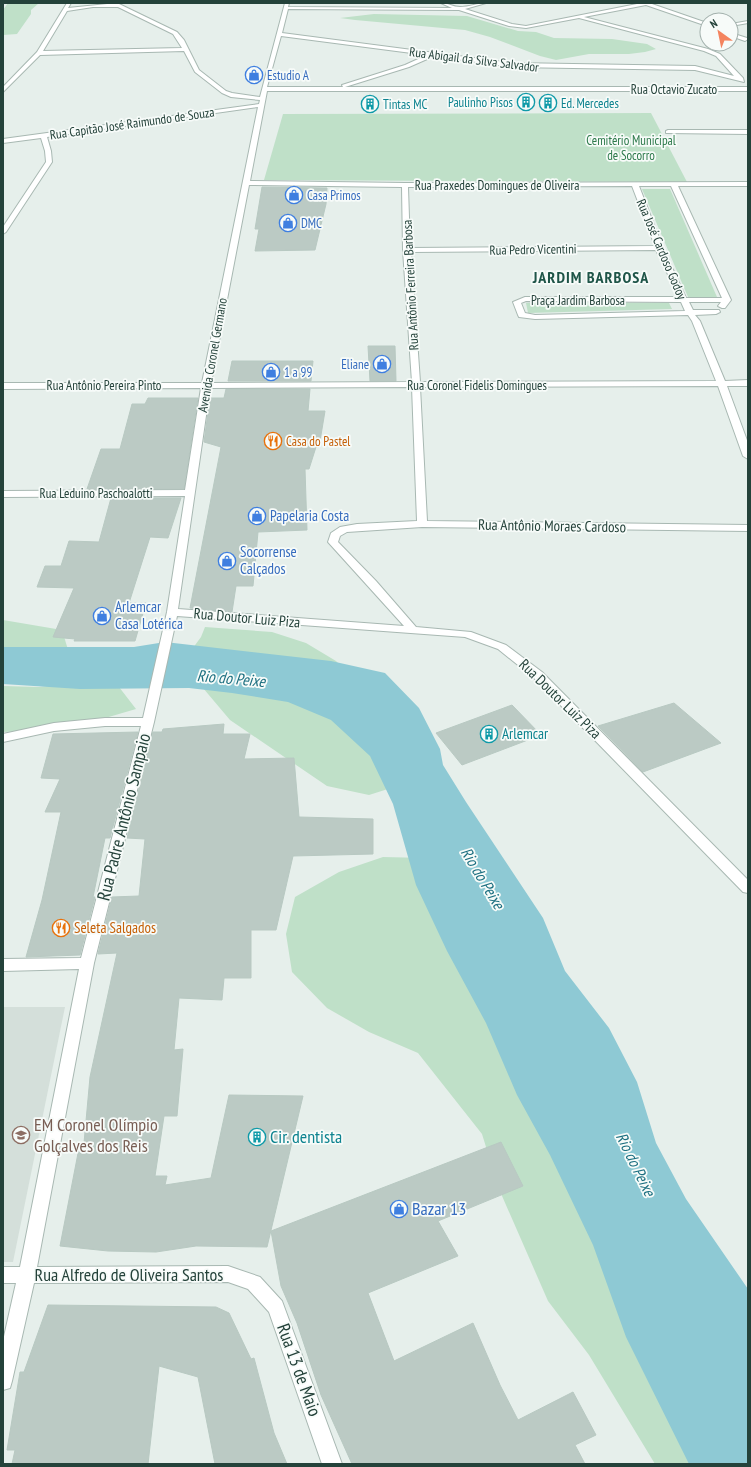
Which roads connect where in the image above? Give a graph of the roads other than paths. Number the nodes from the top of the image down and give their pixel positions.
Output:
1 (69, 3) edge
2 (113, 3) edge
3 (443, 3) edge
4 (484, 3) edge
5 (647, 3) edge
6 (286, 5) edge
7 (119, 6) junction
8 (457, 8) junction
9 (64, 10) junction
10 (578, 17) junction
11 (699, 22) edge
12 (279, 34) junction
13 (739, 37) edge
14 (745, 39) dead end
15 (185, 49) junction
16 (38, 53) junction
17 (432, 55) junction
18 (718, 55) junction
19 (716, 63) dead end
20 (710, 66) dead end
21 (695, 68) junction
22 (741, 79) junction
23 (264, 88) junction
24 (338, 89) junction
25 (3, 90) edge
26 (748, 90) edge
27 (263, 102) junction
28 (668, 132) dead end
29 (748, 132) edge
30 (43, 135) junction
31 (3, 141) edge
32 (246, 183) junction
33 (748, 184) edge
34 (405, 185) junction
35 (635, 185) junction
36 (674, 185) junction
37 (3, 232) edge
38 (659, 248) junction
39 (407, 250) junction
40 (727, 300) junction
41 (684, 301) junction
42 (716, 312) junction
43 (690, 313) junction
44 (696, 321) junction
45 (748, 383) edge
46 (206, 384) junction
47 (722, 384) junction
48 (416, 385) junction
49 (3, 386) edge
50 (748, 456) edge
51 (190, 493) junction
52 (3, 494) edge
53 (422, 524) junction
54 (748, 528) edge
55 (171, 618) junction
56 (413, 630) junction
57 (149, 718) junction
58 (3, 738) edge
59 (748, 888) edge
60 (87, 963) junction
61 (3, 965) edge
62 (3, 1275) edge
63 (27, 1275) junction
64 (254, 1283) joint
65 (3, 1381) edge
66 (332, 1464) edge

1 - 9 street
2 - 7 street
3 - 8 street
4 - 8 street
5 - 10 street
5 - 11 street
6 - 8 street
6 - 12 street, Avenida Coronel Germano
7 - 9 street
7 - 15 street
8 - 10 street
9 - 16 street
10 - 18 street
12 - 17 street, Rua Abigail da Silva Salvador
12 - 23 street, Avenida Coronel Germano
13 - 14 street
15 - 16 street
15 - 27 street
16 - 25 street
17 - 21 street, Rua Abigail da Silva Salvador
17 - 24 street
18 - 19 street
18 - 22 street
20 - 21 street
21 - 22 street, Rua Abigail da Silva Salvador
22 - 26 street
23 - 24 street, Rua Octavio Zucato
23 - 27 street, Avenida Coronel Germano
24 - 26 street, Rua Octavio Zucato
27 - 30 street, Rua Capitão José Raimundo de Souza
27 - 32 street, Avenida Coronel Germano
28 - 29 street
30 - 31 street, Rua Capitão José Raimundo de Souza
30 - 37 street
32 - 34 street, Rua Praxedes Domingues de Oliveira
32 - 46 street, Avenida Coronel Germano
33 - 36 street, Rua Praxedes Domingues de Oliveira
34 - 35 street, Rua Praxedes Domingues de Oliveira
34 - 39 street, Rua Antônio Ferreira Barbosa
35 - 36 street, Rua Praxedes Domingues de Oliveira
35 - 38 street, Rua José Cardoso Godoy
36 - 40 street
38 - 39 street, Rua Pedro Vicentini
38 - 41 street, Rua José Cardoso Godoy
39 - 48 street, Rua Antônio Ferreira Barbosa
40 - 41 street, Praça Jardim Barbosa
40 - 42 street
41 - 43 street, Rua José Cardoso Godoy
41 - 43 street, Praça Jardim Barbosa
42 - 43 street, Praça Jardim Barbosa
42 - 44 street
43 - 44 street, Rua José Cardoso Godoy
44 - 47 street, Rua José Cardoso Godoy
45 - 47 street, Rua Coronel Fidelis Domingues
46 - 48 street, Rua Coronel Fidelis Domingues
46 - 49 street, Rua Antônio Pereira Pinto
46 - 51 street, Avenida Coronel Germano
47 - 48 street, Rua Coronel Fidelis Domingues
47 - 50 street, Rua José Cardoso Godoy
48 - 53 street, Rua Antônio Ferreira Barbosa
51 - 52 street, Rua Leduino Paschoalotti
51 - 55 street, Avenida Coronel Germano
53 - 54 street, Rua Antônio Moraes Cardoso
53 - 56 street, Rua Antônio Moraes Cardoso
55 - 56 street, Rua Doutor Luiz Piza
55 - 57 street, Rua Padre Antônio Sampaio
56 - 59 street, Rua Doutor Luiz Piza
57 - 58 street
57 - 60 street, Rua Padre Antônio Sampaio
60 - 61 street
60 - 63 street, Rua Padre Antônio Sampaio
62 - 63 street, Rua Alfredo de Oliveira Santos
63 - 64 street, Rua Alfredo de Oliveira Santos
63 - 65 street, Rua Padre Antônio Sampaio
64 - 66 street, Rua 13 de Maio

